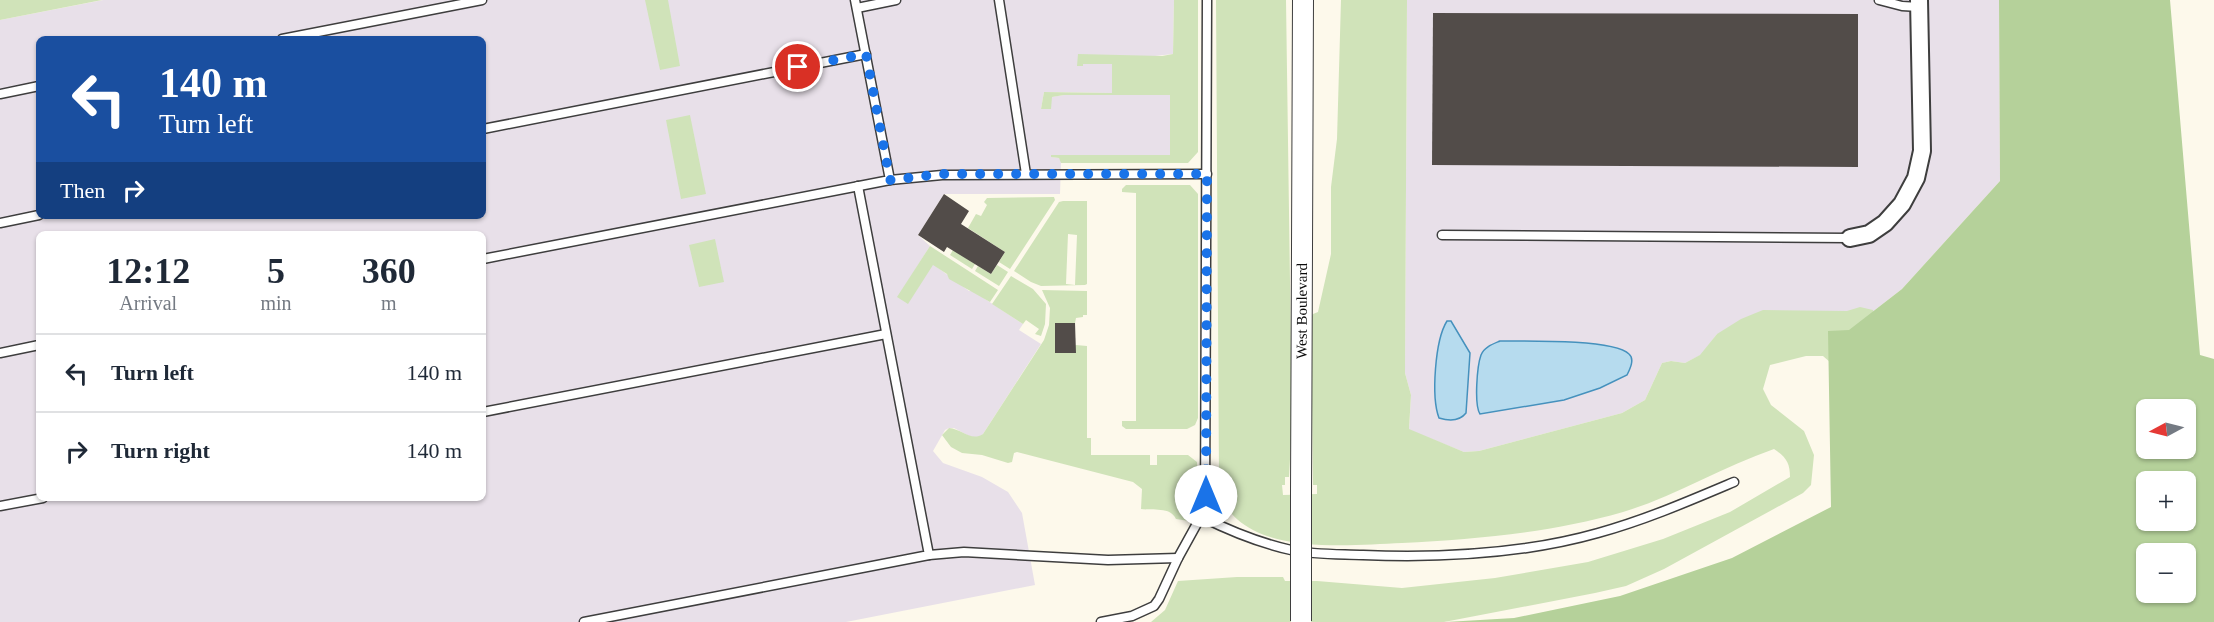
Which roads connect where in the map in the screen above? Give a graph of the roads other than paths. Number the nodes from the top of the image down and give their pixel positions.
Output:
1 (482, 0) edge
2 (896, 0) edge
3 (999, 0) edge
4 (1207, 0) edge
5 (1304, 0) edge
6 (1879, 0) edge
7 (1919, 3) edge
8 (856, 4) edge
9 (297, 36) edge
10 (866, 54) junction
11 (36, 87) edge
12 (0, 94) edge
13 (486, 128) edge
14 (1026, 174) junction
15 (1207, 174) junction
16 (890, 180) junction
17 (858, 186) junction
18 (36, 216) edge
19 (0, 223) edge
20 (1442, 234) dead end
21 (1850, 238) joint
22 (486, 258) edge
23 (886, 334) junction
24 (36, 346) edge
25 (0, 353) edge
26 (486, 411) edge
27 (1734, 482) dead end
28 (36, 499) edge
29 (0, 506) edge
30 (1202, 517) junction
31 (929, 555) junction
32 (1178, 558) junction
33 (1301, 621) edge
34 (584, 622) edge
35 (1101, 622) edge

1 - 9 lane
2 - 8 lane
3 - 14 lane
4 - 15 lane
5 - 33 street, West Boulevard, bridge
6 - 7 lane
7 - 21 street
8 - 10 lane
10 - 13 lane
10 - 16 lane
11 - 12 lane
14 - 15 lane
14 - 16 lane
15 - 30 lane
16 - 17 lane
17 - 22 lane
17 - 23 lane
18 - 19 lane
20 - 21 lane
23 - 26 lane
23 - 31 lane
24 - 25 lane
27 - 30 lane
28 - 29 lane
30 - 32 lane
31 - 32 lane
31 - 34 lane
32 - 35 lane

